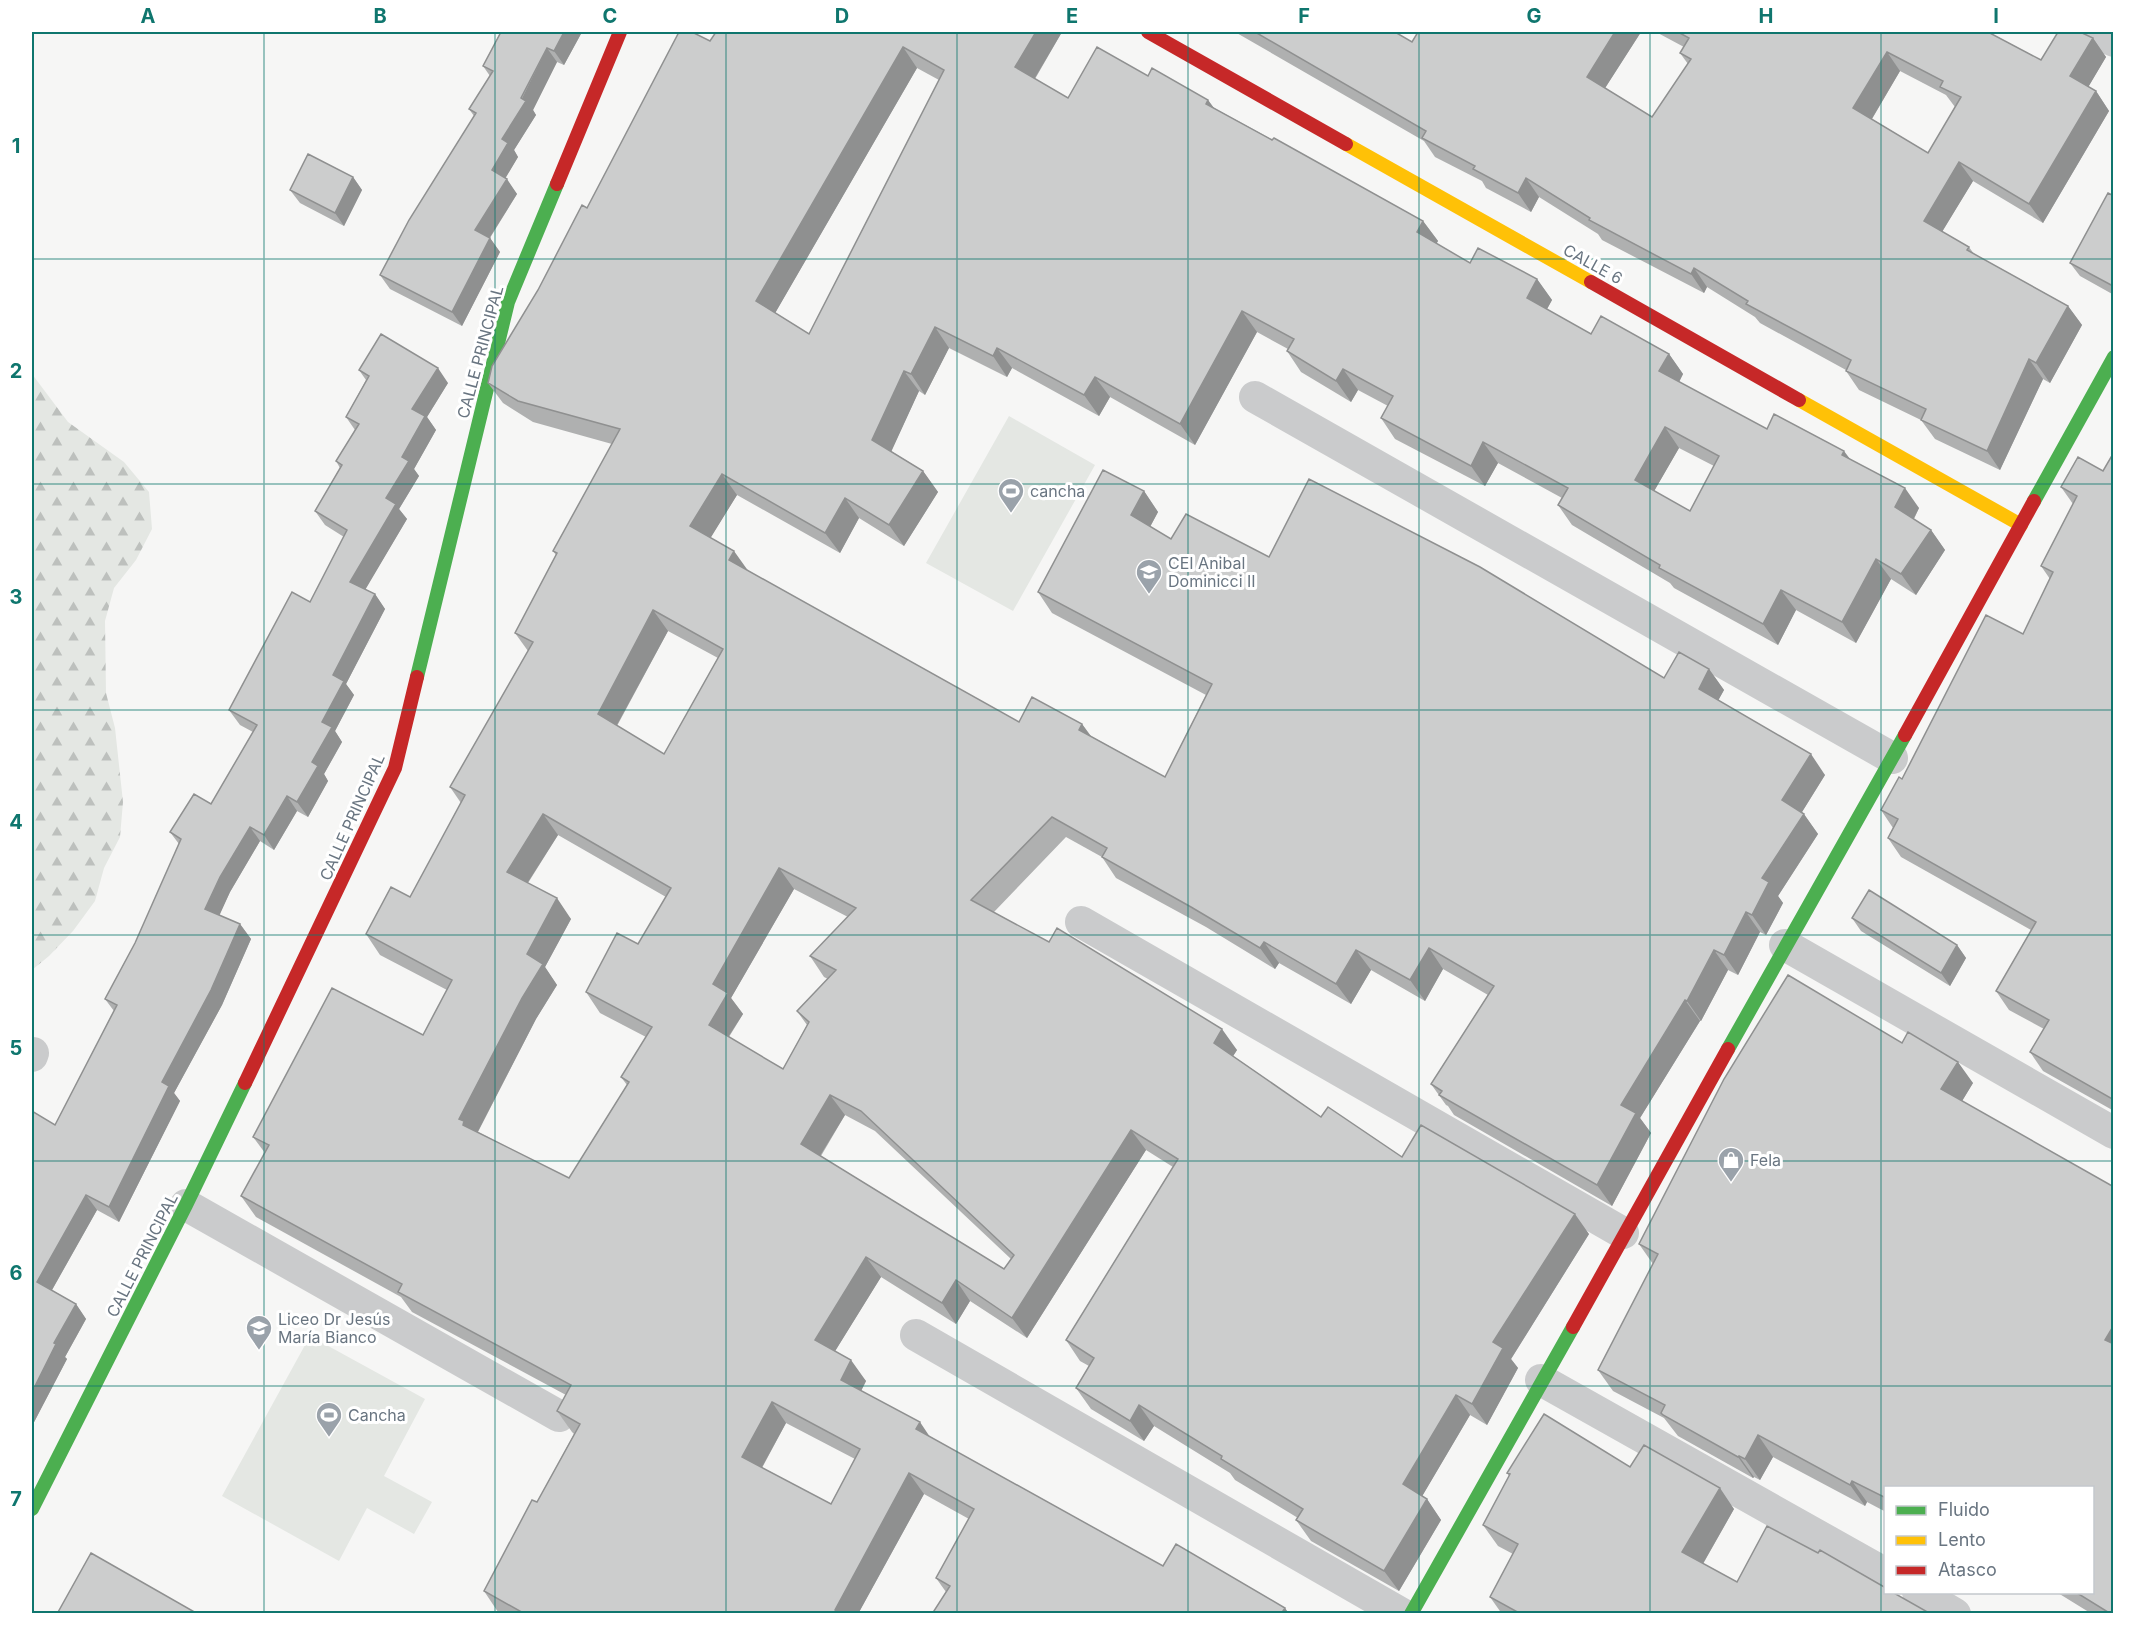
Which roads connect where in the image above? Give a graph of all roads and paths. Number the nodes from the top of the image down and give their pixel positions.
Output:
1 (620, 32) edge
2 (1148, 32) edge
3 (2096, 32) edge
4 (2114, 41) edge
5 (2109, 375) edge
6 (1255, 397) dead end
7 (2021, 525) junction
8 (1892, 758) junction
9 (1081, 922) dead end
10 (1785, 945) junction
11 (2114, 1133) edge
12 (186, 1205) junction
13 (1623, 1233) junction
14 (916, 1335) dead end
15 (1542, 1380) junction
16 (559, 1416) edge
17 (32, 1509) edge
18 (1884, 1573) edge
19 (1919, 1594) edge
20 (1402, 1614) edge
21 (1411, 1614) edge
22 (1955, 1614) edge

1 - 12 street, CALLE PRINCIPAL
2 - 7 street, CALLE 6
3 - 4 street
5 - 7 street
6 - 8 street
7 - 8 street
8 - 10 street
9 - 13 street
10 - 11 street
10 - 13 street
12 - 16 street
12 - 17 street, CALLE PRINCIPAL
13 - 15 street
14 - 20 street
15 - 18 street
15 - 21 street
19 - 22 street

